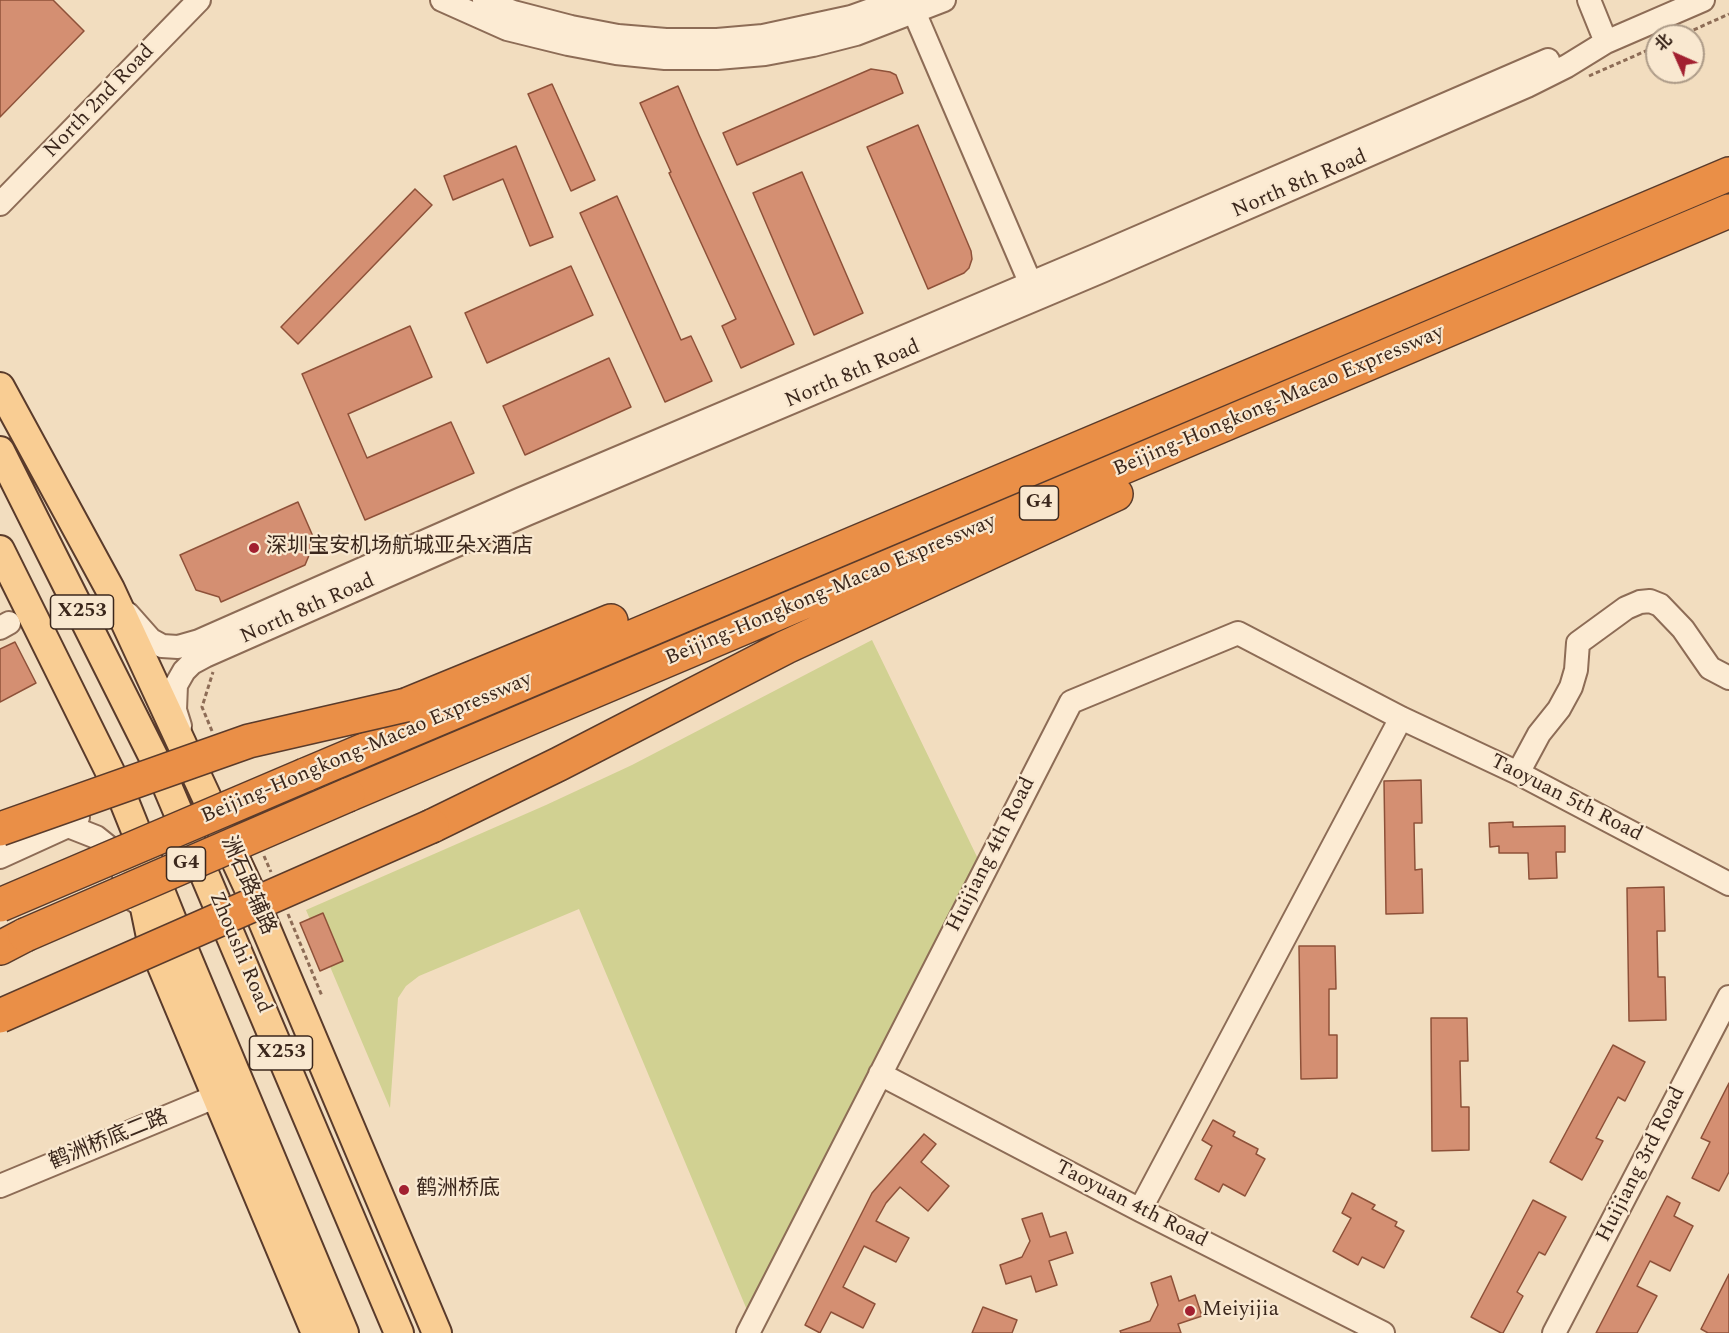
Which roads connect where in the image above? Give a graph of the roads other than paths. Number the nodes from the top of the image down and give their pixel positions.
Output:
1 (199, 0) edge
2 (442, 0) edge
3 (484, 0) edge
4 (944, 0) edge
5 (1589, 0) edge
6 (1702, 0) edge
7 (908, 4) edge
8 (1606, 42) junction
9 (1729, 174) edge
10 (0, 204) edge
11 (1729, 211) edge
12 (1618, 259) junction
13 (1034, 290) junction
14 (0, 387) edge
15 (0, 451) edge
16 (1027, 471) junction
17 (0, 550) edge
18 (110, 589) junction
19 (1729, 678) edge
20 (1401, 718) junction
21 (98, 748) junction
22 (189, 759) junction
23 (1518, 773) junction
24 (305, 775) junction
25 (122, 796) junction
26 (68, 826) junction
27 (0, 829) edge
28 (0, 857) edge
29 (1729, 884) edge
30 (0, 888) edge
31 (0, 905) edge
32 (152, 942) junction
33 (8, 943) edge
34 (1729, 997) edge
35 (0, 1006) edge
36 (0, 1016) edge
37 (880, 1074) junction
38 (217, 1096) junction
39 (0, 1186) edge
40 (1140, 1210) junction
41 (287, 1261) junction
42 (316, 1333) edge
43 (343, 1333) edge
44 (399, 1333) edge
45 (437, 1333) edge
46 (748, 1333) edge
47 (1383, 1333) edge
48 (1554, 1333) edge

1 - 10 street, North 2nd Road
2 - 7 street
3 - 7 street
4 - 7 street
5 - 8 street
6 - 8 street, North 8th Road
7 - 13 street
8 - 13 street, North 8th Road
9 - 16 highway, Beijing-Hongkong-Macao Expressway / G4
11 - 12 highway, Beijing-Hongkong-Macao Expressway / G4
12 - 33 highway, Beijing-Hongkong-Macao Expressway / G4, bridge
12 - 36 highway, bridge
13 - 18 street, North 8th Road
13 - 22 street, North 8th Road
14 - 18 main road, 洲石路辅路
15 - 44 main road, Zhoushi Road / X253
16 - 24 highway, Beijing-Hongkong-Macao Expressway / G4
16 - 27 highway, bridge
17 - 21 main road, X253
18 - 22 main road, 洲石路辅路
19 - 23 street
20 - 23 street, Taoyuan 5th Road
20 - 37 street, Huijiang 4th Road
20 - 40 street
21 - 25 main road, X253
21 - 26 street
22 - 45 main road, 洲石路辅路
23 - 29 street, Taoyuan 5th Road
24 - 30 highway, bridge
24 - 31 highway, Beijing-Hongkong-Macao Expressway / G4, bridge
25 - 32 main road
25 - 43 main road, X253
26 - 28 street
26 - 32 street
32 - 35 street
32 - 38 main road
34 - 48 street, Huijiang 3rd Road
37 - 40 street, Taoyuan 4th Road
37 - 46 street, Huijiang 4th Road
38 - 39 street, 鹤洲桥底二路
38 - 41 main road
40 - 47 street, Taoyuan 4th Road
41 - 42 main road
41 - 43 main road

